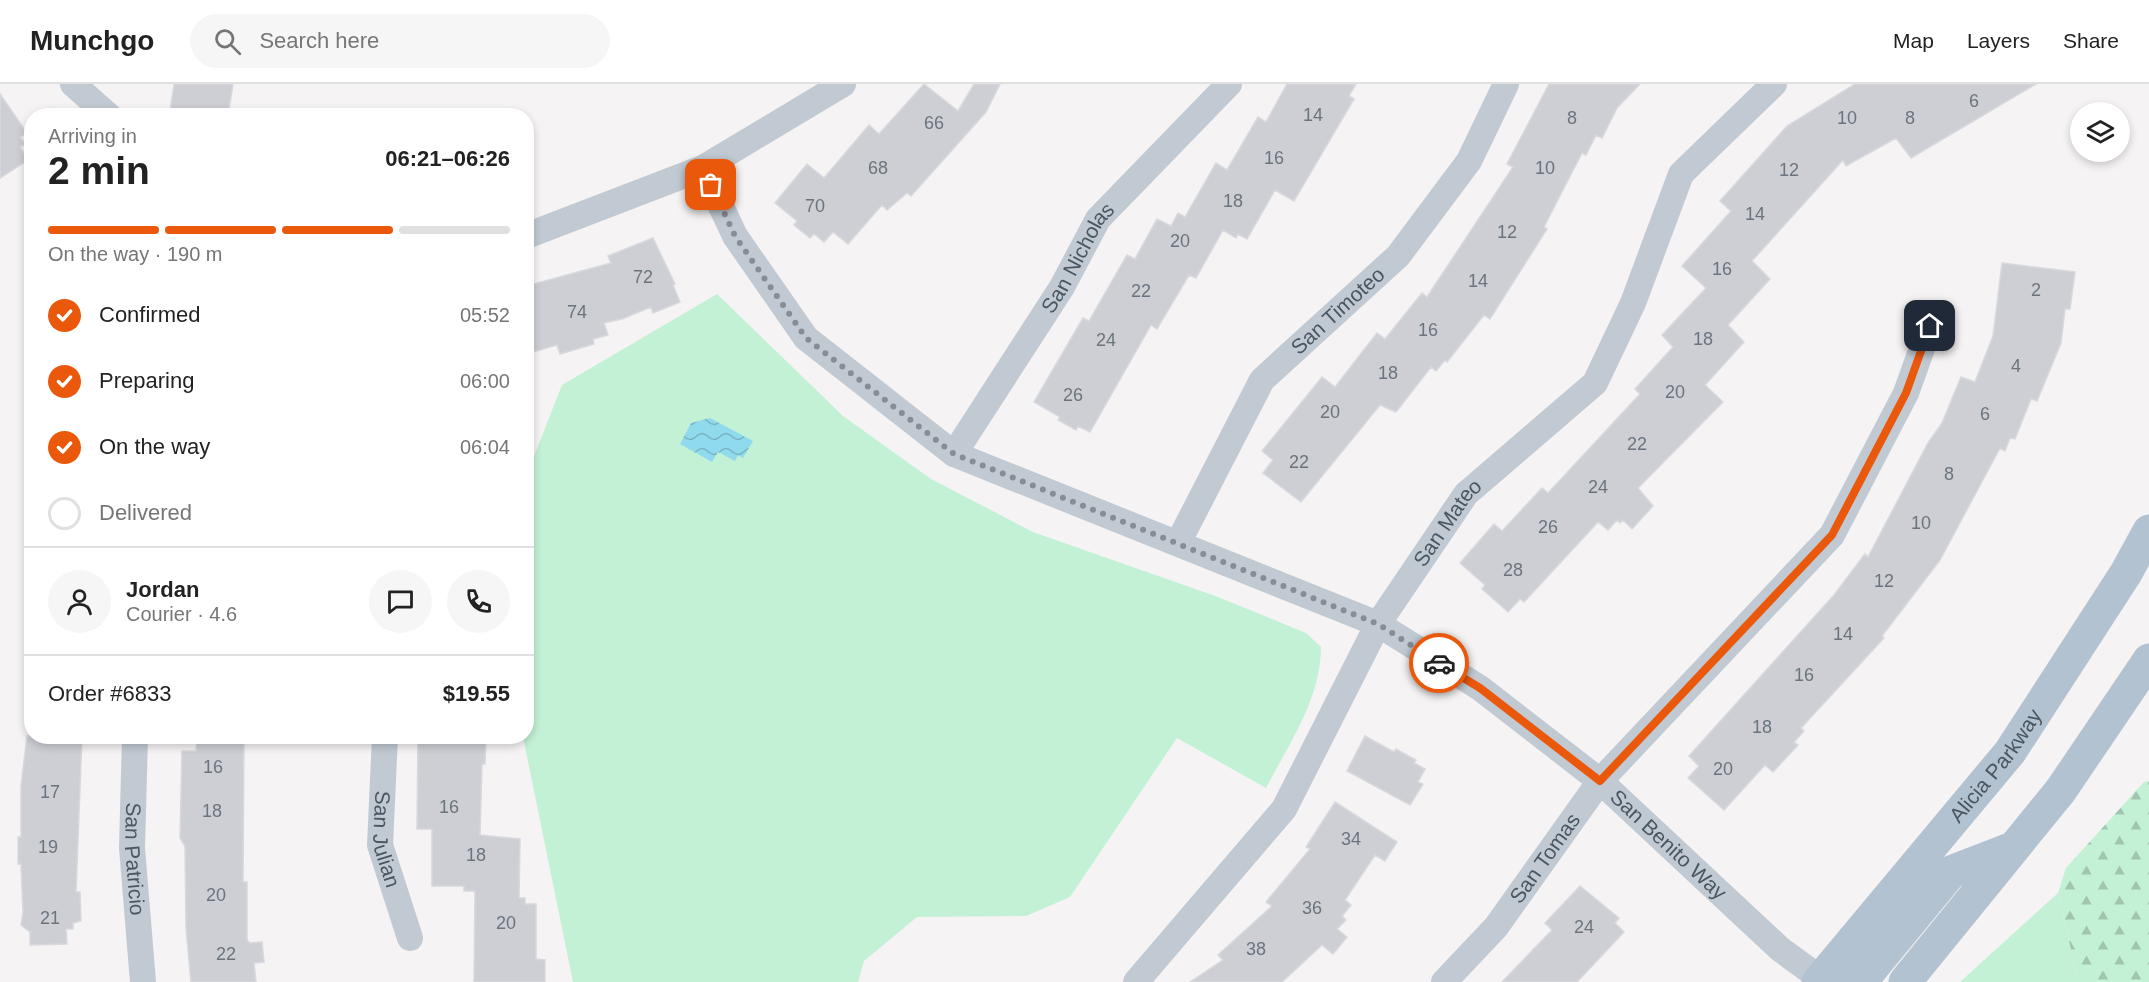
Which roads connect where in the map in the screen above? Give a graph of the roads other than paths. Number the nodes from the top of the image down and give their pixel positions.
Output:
1 (73, 84) edge
2 (843, 84) edge
3 (1229, 84) edge
4 (1506, 84) edge
5 (1774, 84) edge
6 (100, 108) edge
7 (703, 168) junction
8 (534, 233) edge
9 (1930, 326) dead end
10 (954, 454) junction
11 (2149, 531) edge
12 (1178, 543) junction
13 (1378, 624) junction
14 (2149, 660) edge
15 (135, 744) edge
16 (385, 744) edge
17 (1600, 781) junction
18 (2015, 847) junction
19 (410, 938) dead end
20 (1827, 981) edge
21 (143, 982) edge
22 (1136, 982) edge
23 (1444, 982) edge
24 (1905, 982) edge

1 - 6 street
2 - 7 street
3 - 10 street, San Nicholas
4 - 12 street, San Timoteo
5 - 13 street, San Mateo
7 - 8 street
7 - 10 street, San Benito Way
9 - 17 street, San Tomas
10 - 12 street, San Benito Way
11 - 20 main road, Alicia Parkway
12 - 13 street, San Benito Way
13 - 17 street, San Benito Way
13 - 22 street, San Mateo
14 - 18 main road
15 - 21 street, San Patricio
16 - 19 street, San Julian
17 - 20 street, San Benito Way
17 - 23 street, San Tomas
18 - 20 main road
18 - 24 main road

